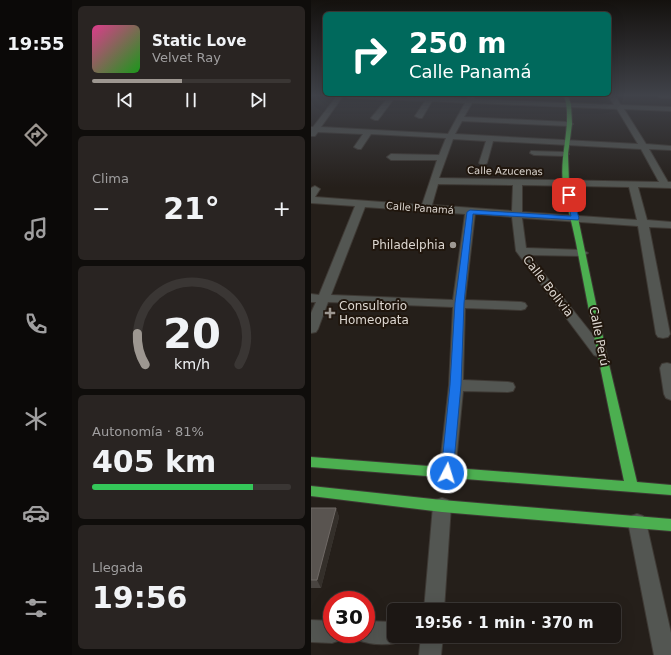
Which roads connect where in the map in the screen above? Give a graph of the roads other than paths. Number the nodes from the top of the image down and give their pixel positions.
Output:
1 (456, 127) edge
2 (569, 127) edge
3 (631, 127) edge
4 (312, 131) edge
5 (368, 133) junction
6 (450, 137) junction
7 (490, 139) junction
8 (566, 143) junction
9 (357, 147) dead end
10 (644, 147) junction
11 (671, 148) edge
12 (534, 153) dead end
13 (565, 154) junction
14 (391, 157) dead end
15 (441, 158) junction
16 (483, 163) dead end
17 (434, 181) junction
18 (518, 183) junction
19 (566, 183) junction
20 (633, 184) junction
21 (668, 185) edge
22 (311, 200) edge
23 (361, 204) junction
24 (426, 209) junction
25 (470, 212) junction
26 (517, 215) junction
27 (575, 218) junction
28 (643, 223) junction
29 (671, 224) edge
30 (521, 251) junction
31 (583, 253) junction
32 (317, 298) edge
33 (459, 303) junction
34 (521, 306) dead end
35 (311, 329) edge
36 (663, 334) dead end
37 (603, 356) junction
38 (667, 368) dead end
39 (455, 385) junction
40 (508, 386) dead end
41 (671, 394) edge
42 (311, 462) edge
43 (447, 473) junction
44 (632, 488) junction
45 (671, 490) edge
46 (311, 491) edge
47 (442, 506) junction
48 (637, 522) junction
49 (671, 525) edge
50 (435, 603) edge
51 (311, 632) edge
52 (323, 632) edge
53 (375, 632) edge
54 (387, 633) edge
55 (431, 643) edge
56 (430, 655) edge
57 (665, 655) edge

1 - 6 street
2 - 8 street, Calle Perú
3 - 10 street
4 - 5 street
5 - 6 street
5 - 9 street
6 - 7 street
6 - 15 street
7 - 8 street
7 - 16 street
8 - 10 street
8 - 13 street, Calle Perú
10 - 11 street
10 - 21 street
12 - 13 street
13 - 19 street, Calle Perú
14 - 15 street
15 - 17 street
17 - 18 street, Calle Azucenas
17 - 24 street
18 - 19 street, Calle Azucenas
18 - 26 street, Calle Bolivia
19 - 20 street, Calle Azucenas
19 - 27 street, Calle Perú
20 - 21 street, Calle Azucenas
20 - 28 street
22 - 23 street, Calle Panamá
23 - 24 street, Calle Panamá
23 - 32 street
24 - 25 street, Calle Panamá
25 - 26 street, Calle Panamá
25 - 33 street
26 - 27 street, Calle Panamá
26 - 30 street, Calle Bolivia
27 - 28 street, Calle Panamá
27 - 31 street, Calle Perú
28 - 29 street, Calle Panamá
28 - 36 street
30 - 31 street
30 - 37 street, Calle Bolivia
31 - 37 street, Calle Perú
32 - 33 street
32 - 35 street
33 - 34 street
33 - 39 street
37 - 44 street, Calle Perú
38 - 41 street
39 - 40 street
39 - 43 street
42 - 43 street
43 - 44 street
44 - 45 street
46 - 47 street
47 - 48 street
47 - 50 street
48 - 49 street
48 - 57 street
51 - 52 street
53 - 54 street
55 - 56 street

